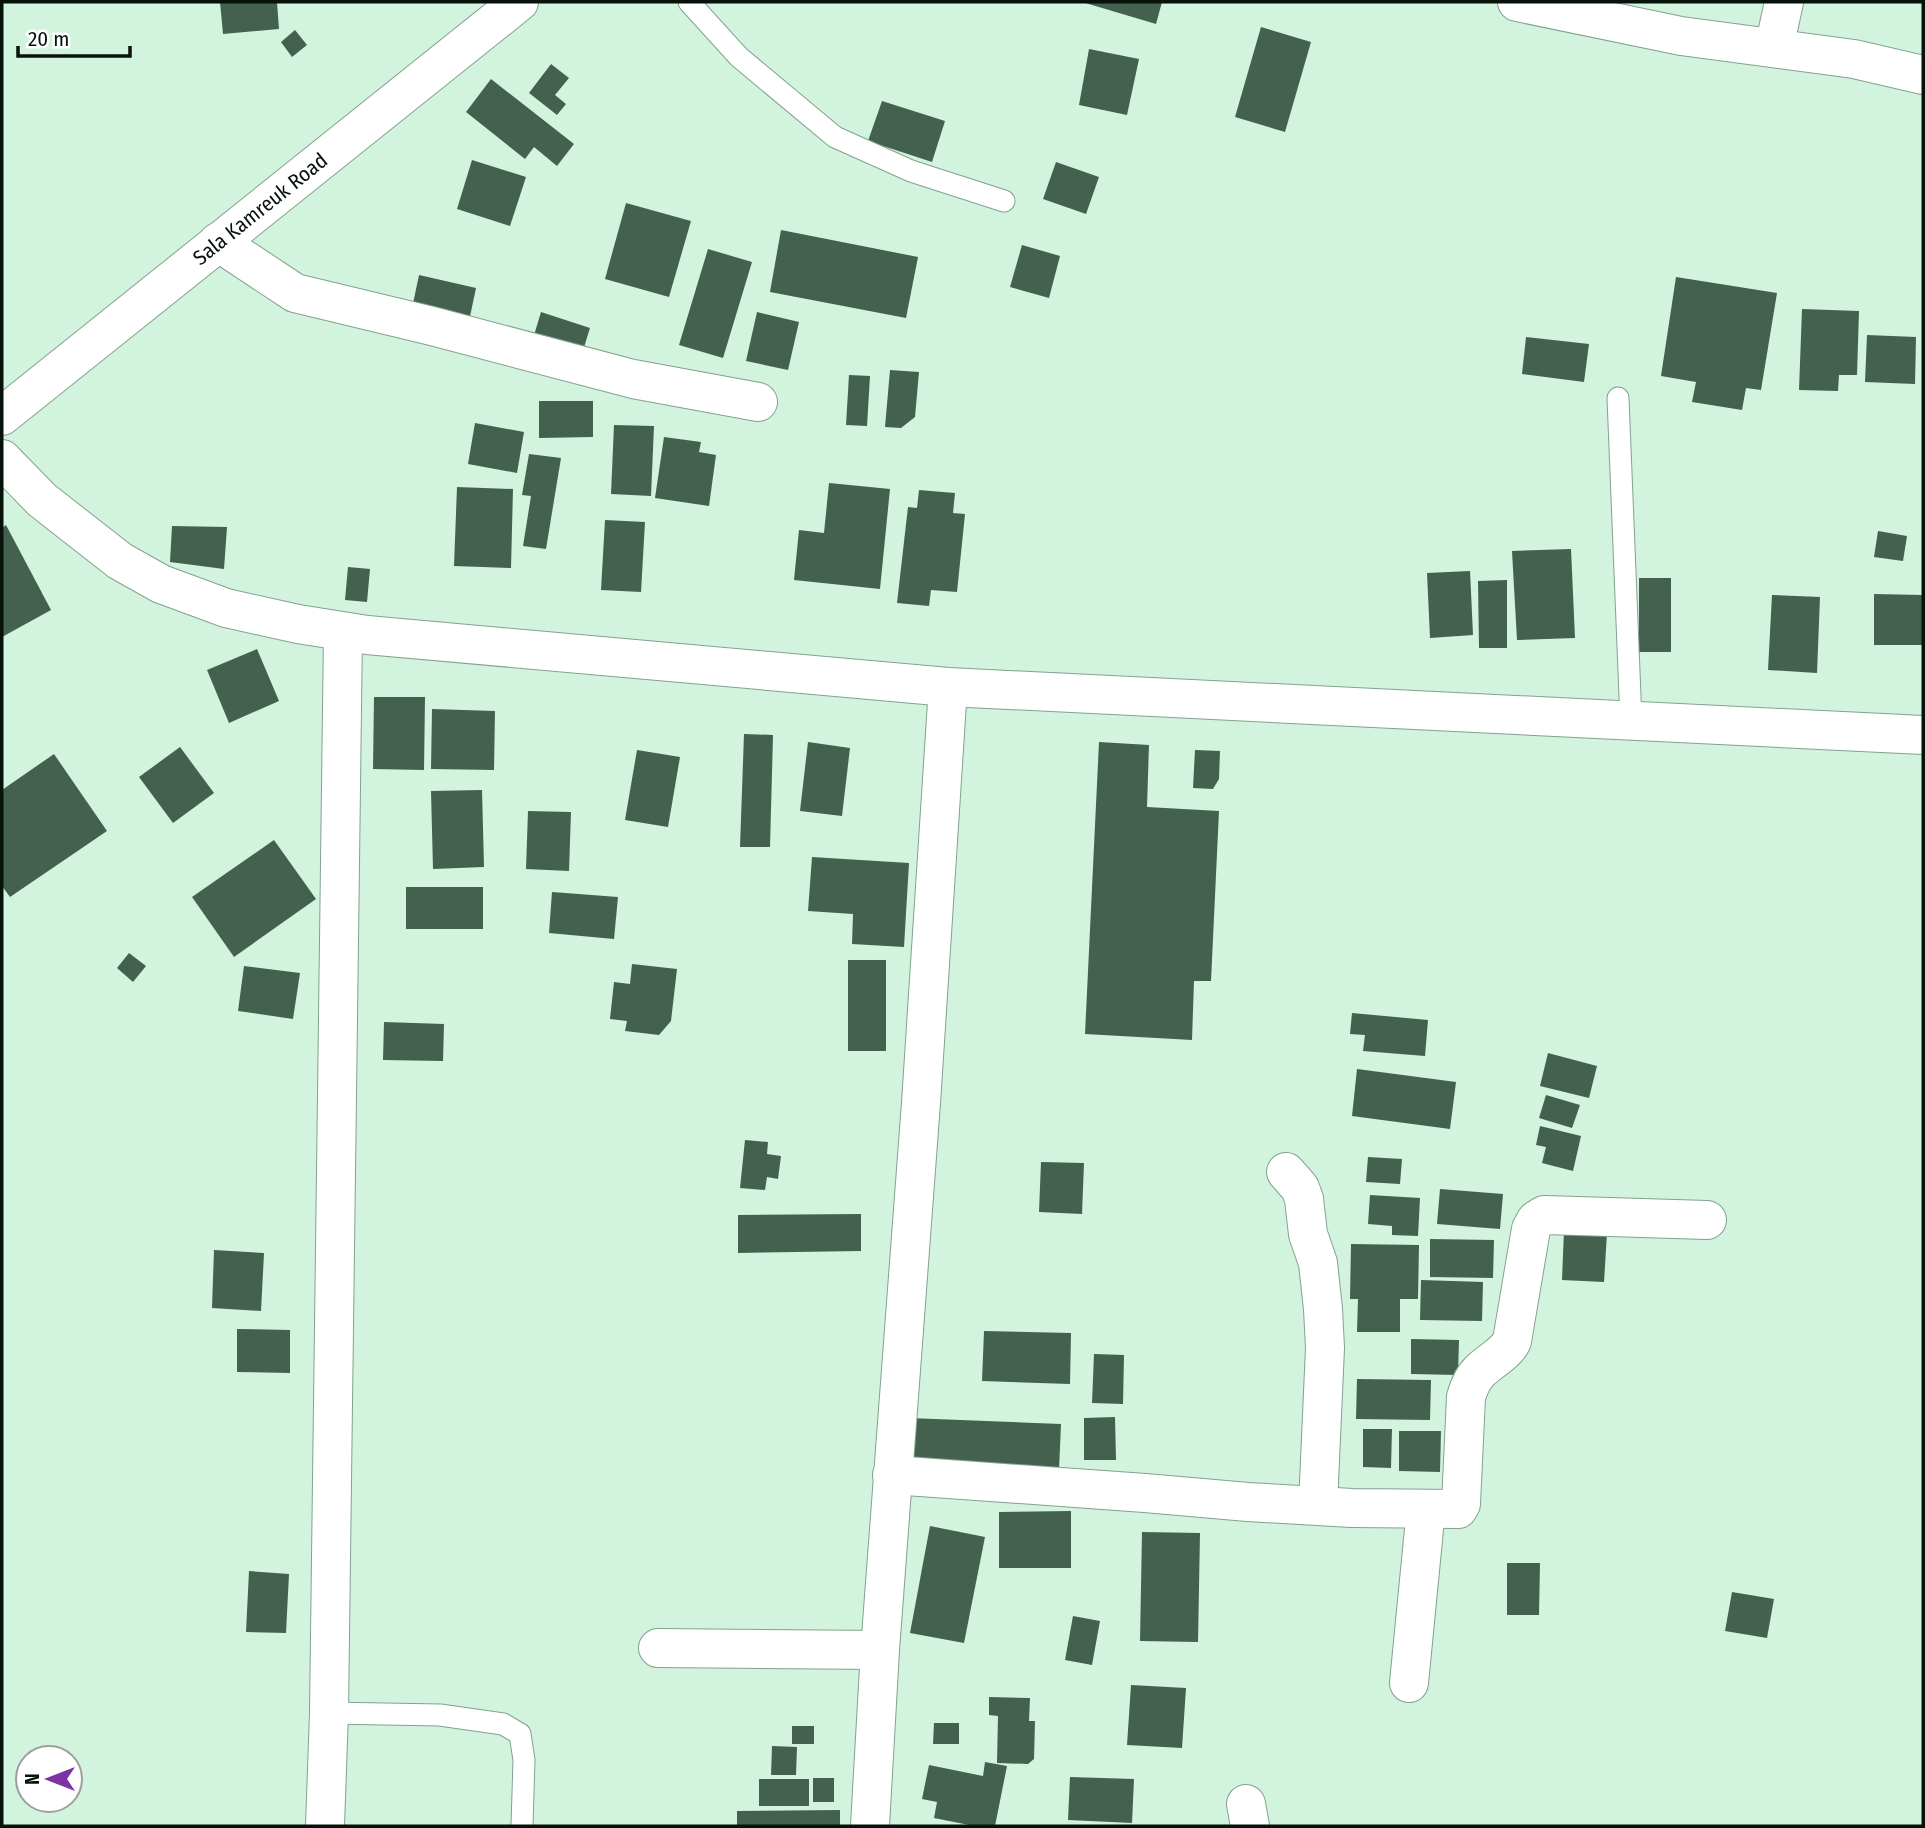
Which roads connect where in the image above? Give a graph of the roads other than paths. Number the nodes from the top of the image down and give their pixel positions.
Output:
1 (519, 2) edge
2 (689, 2) edge
3 (1517, 2) edge
4 (1784, 2) edge
5 (1774, 48) junction
6 (1923, 75) edge
7 (1004, 201) dead end
8 (218, 243) junction
9 (1618, 398) dead end
10 (758, 402) dead end
11 (2, 416) edge
12 (2, 459) edge
13 (343, 632) junction
14 (948, 687) junction
15 (1631, 721) junction
16 (1923, 735) edge
17 (1286, 1172) dead end
18 (1707, 1220) dead end
19 (892, 1475) junction
20 (1318, 1506) junction
21 (1426, 1509) junction
22 (658, 1648) dead end
23 (880, 1650) junction
24 (1409, 1683) dead end
25 (329, 1713) junction
26 (325, 1826) edge
27 (522, 1826) edge
28 (870, 1826) edge

1 - 8 street, Sala Kamreuk Road
2 - 7 lane
3 - 5 street
4 - 5 street
5 - 6 street
8 - 10 street
8 - 11 street, Sala Kamreuk Road
9 - 15 lane
12 - 13 street
13 - 14 street
13 - 25 street
14 - 15 street
14 - 19 street
15 - 16 street
17 - 20 street
18 - 21 street
19 - 20 street
19 - 23 street
20 - 21 street
21 - 24 street
22 - 23 street
23 - 28 street
25 - 26 street
25 - 27 lane

